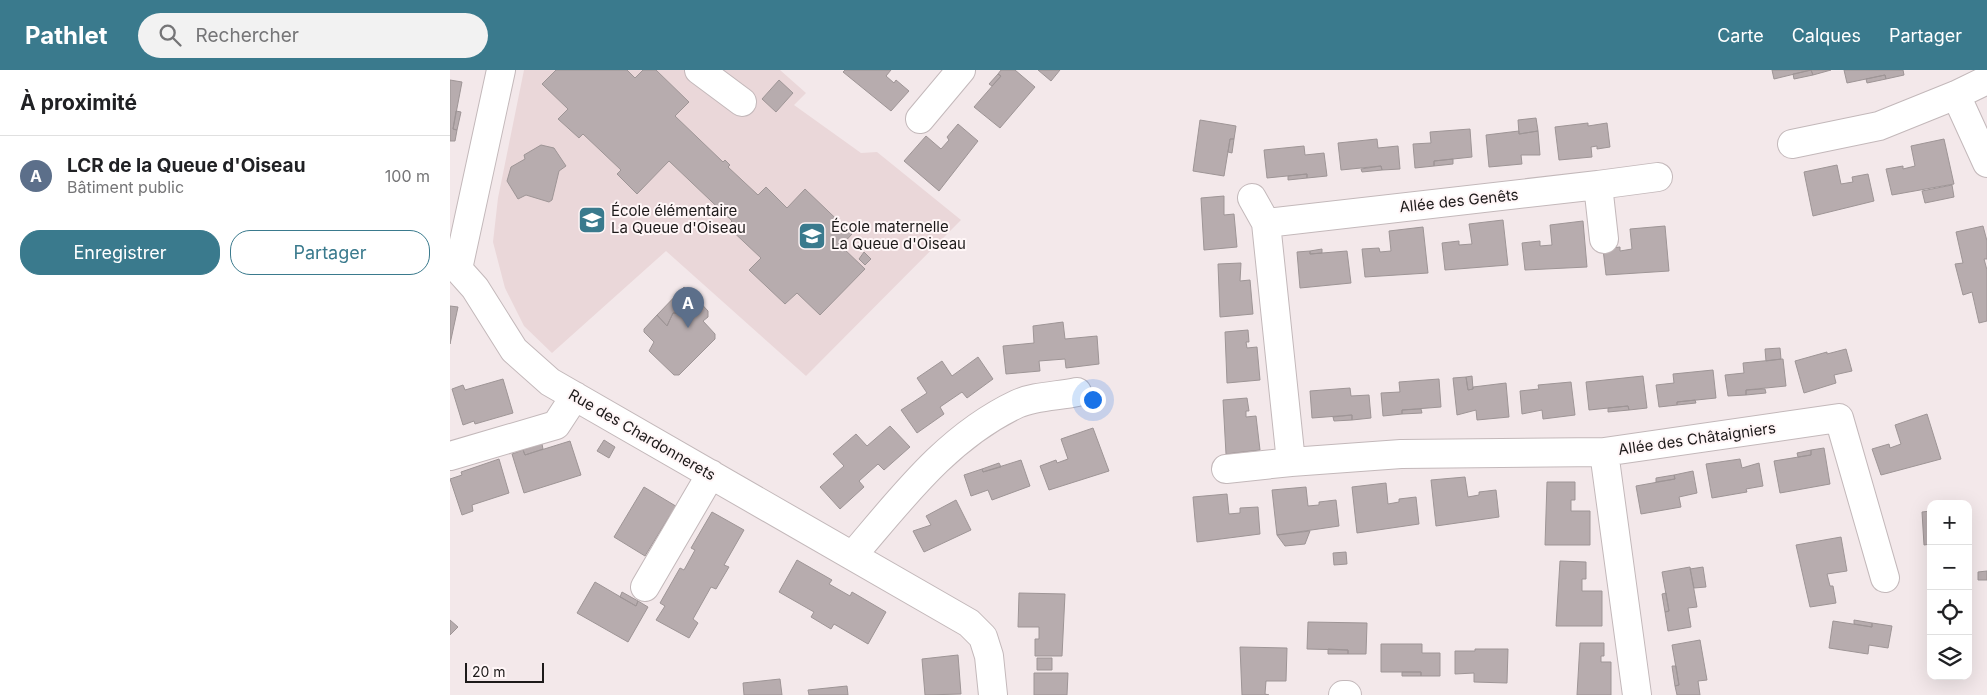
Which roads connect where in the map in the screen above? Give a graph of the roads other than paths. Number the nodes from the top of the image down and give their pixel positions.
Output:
1 (500, 70) edge
2 (700, 70) edge
3 (950, 74) edge
4 (1987, 80) edge
5 (1956, 95) junction
6 (742, 102) dead end
7 (920, 120) dead end
8 (1792, 144) dead end
9 (1987, 163) edge
10 (1658, 177) dead end
11 (1598, 185) junction
12 (1252, 198) dead end
13 (1266, 223) junction
14 (1604, 239) dead end
15 (454, 269) edge
16 (1077, 392) dead end
17 (575, 396) junction
18 (1604, 452) junction
19 (450, 456) edge
20 (1291, 462) junction
21 (1226, 469) dead end
22 (711, 474) junction
23 (853, 555) junction
24 (1885, 578) dead end
25 (645, 587) dead end
26 (993, 695) edge
27 (1343, 695) edge
28 (1347, 695) edge
29 (1637, 695) edge

1 - 15 street, Rue des Chardonnerets
2 - 6 street
3 - 7 street
4 - 5 street
5 - 8 street
5 - 9 street
10 - 11 street, Allée des Genêts
11 - 13 street, Allée des Genêts
11 - 14 street
12 - 13 street
13 - 20 street
15 - 17 street, Rue des Chardonnerets
16 - 23 street
17 - 19 street
17 - 22 street, Rue des Chardonnerets
18 - 20 street
18 - 24 street, Allée des Châtaigniers
18 - 29 street, Allée des Châtaigniers
20 - 21 street
22 - 23 street, Rue des Chardonnerets
22 - 25 street
23 - 26 street, Rue des Chardonnerets
27 - 28 street

